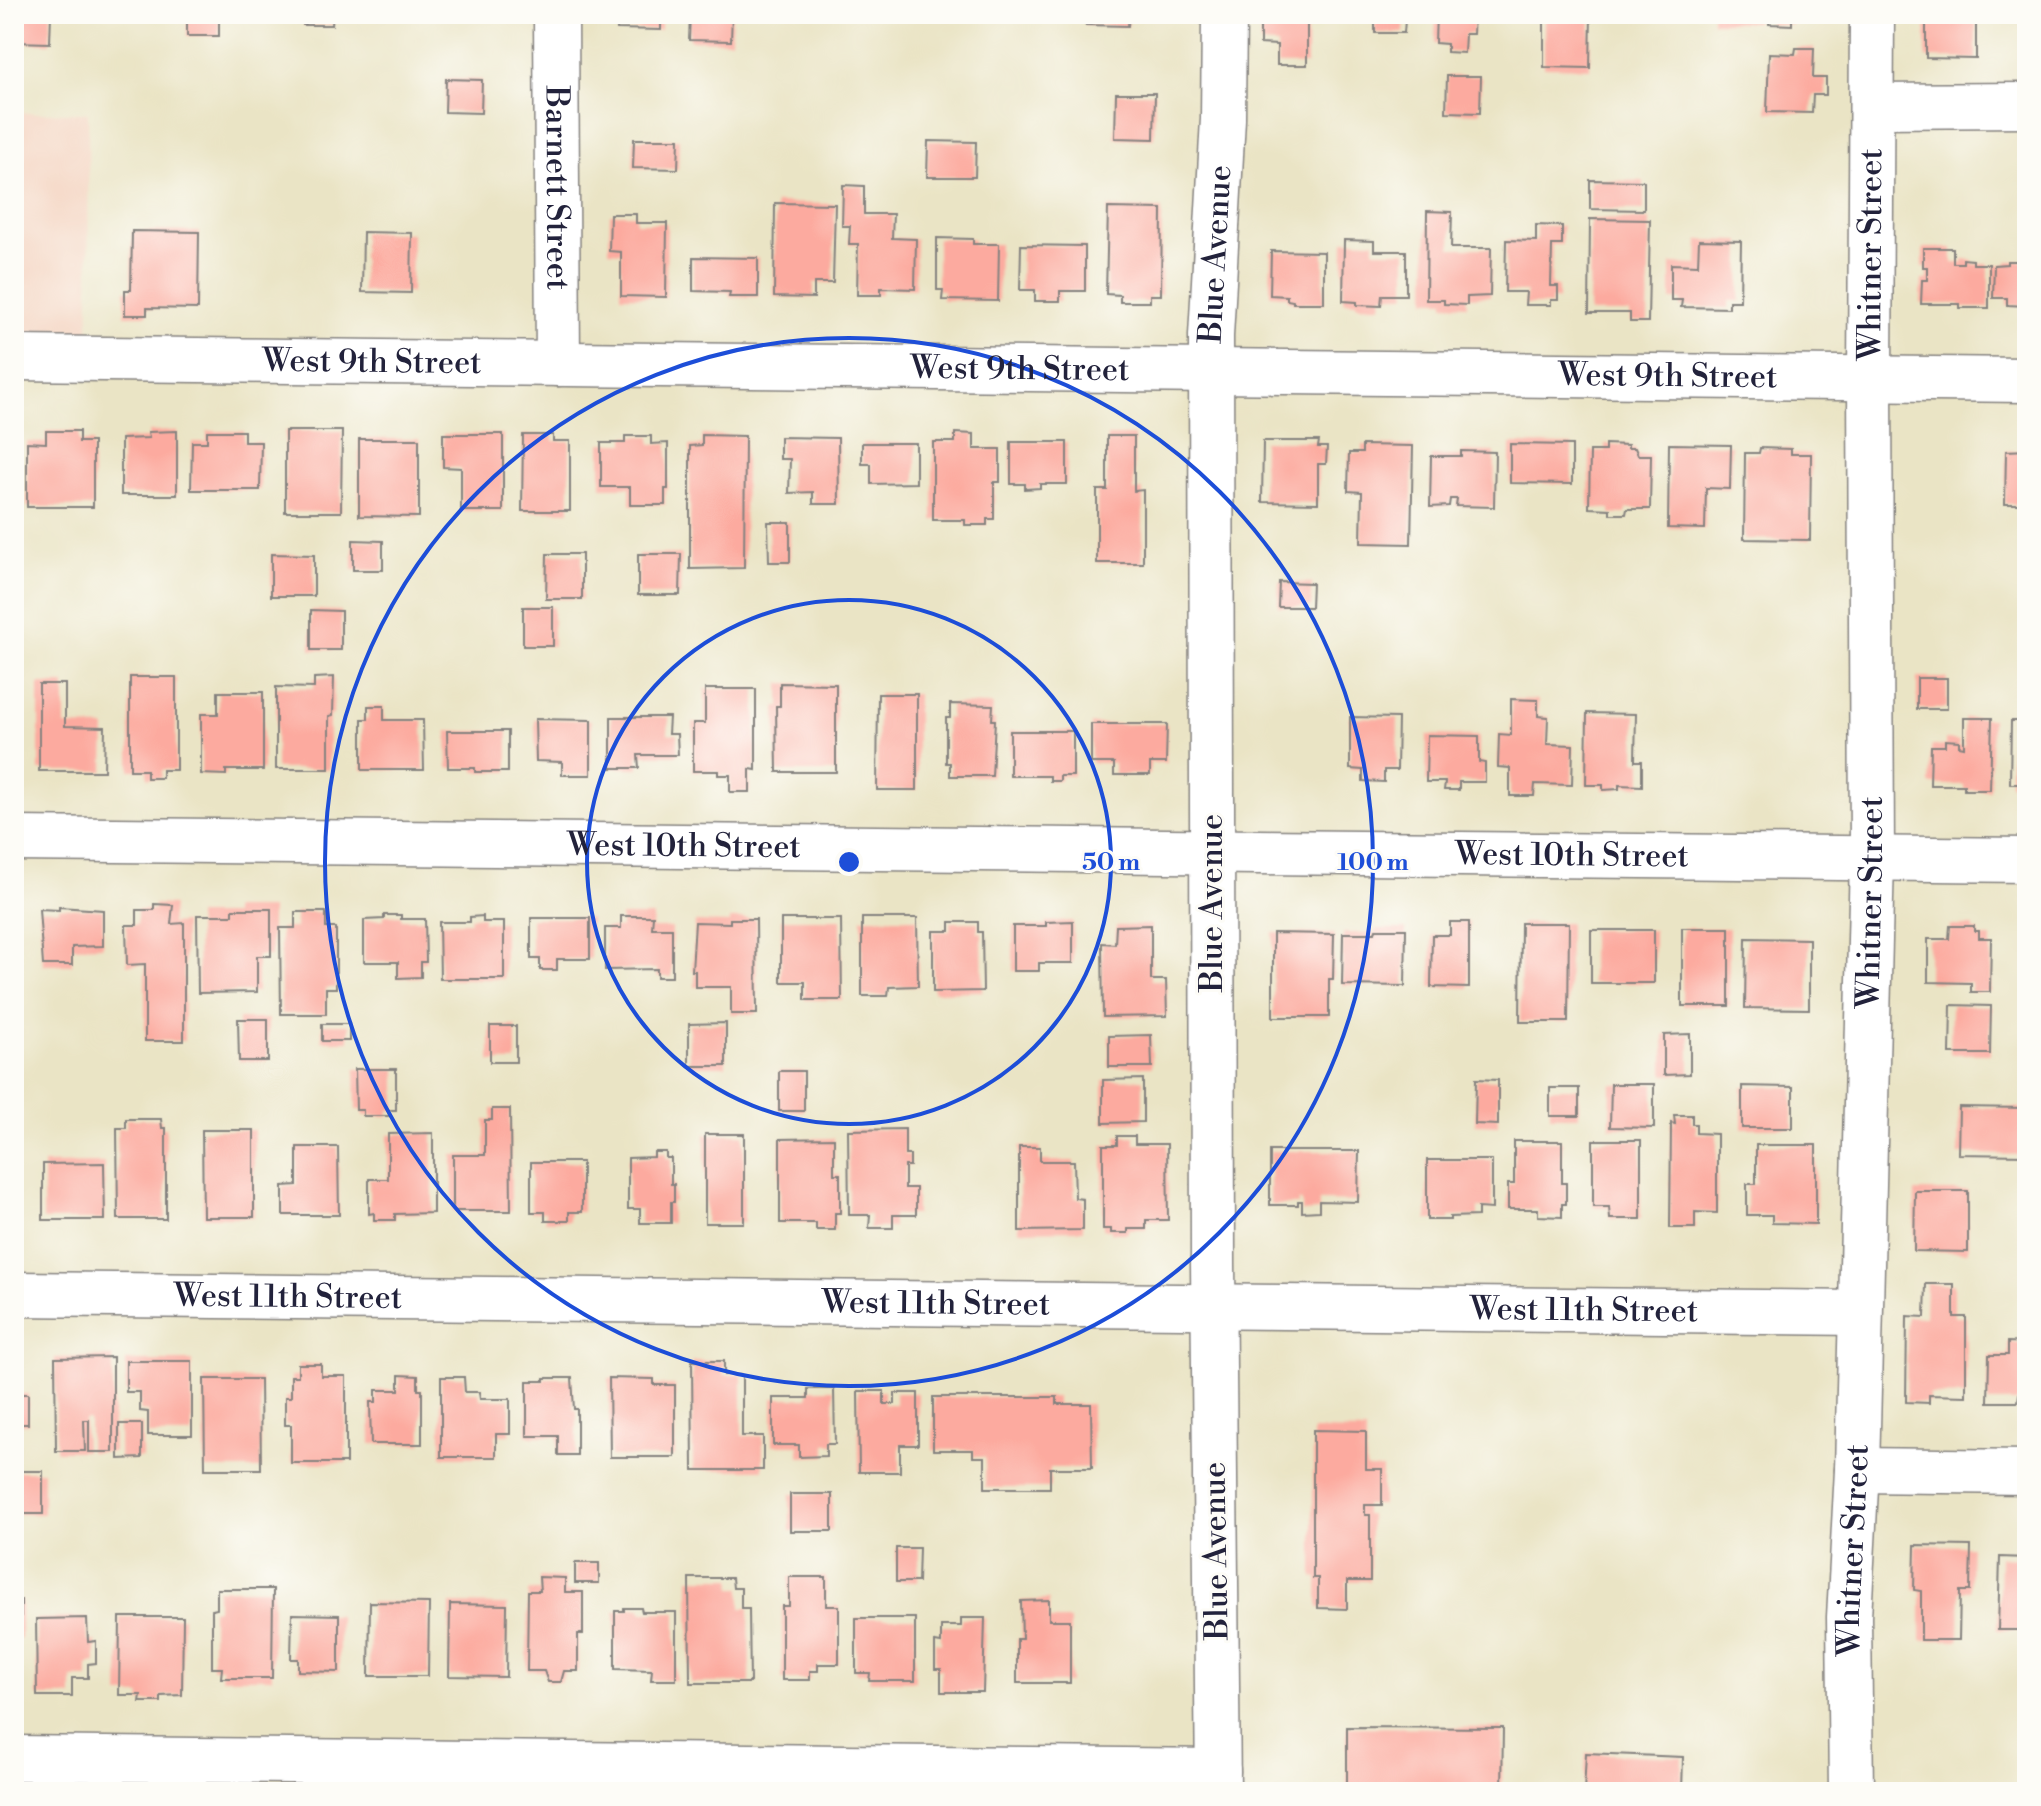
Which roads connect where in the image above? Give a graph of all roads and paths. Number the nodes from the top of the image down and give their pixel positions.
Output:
1 (556, 14) edge
2 (1224, 14) edge
3 (1872, 14) edge
4 (2027, 105) edge
5 (1872, 106) junction
6 (14, 358) edge
7 (558, 364) junction
8 (1213, 373) junction
9 (1870, 379) junction
10 (2027, 380) edge
11 (14, 839) edge
12 (1212, 852) junction
13 (1872, 858) junction
14 (2027, 860) edge
15 (14, 1294) edge
16 (1213, 1306) junction
17 (1859, 1313) junction
18 (1857, 1470) junction
19 (2027, 1472) edge
20 (14, 1758) edge
21 (1218, 1782) edge
22 (1851, 1792) edge

1 - 7 street, Barnett Street
2 - 8 street, Blue Avenue
3 - 5 street, Whitner Street
4 - 5 street
5 - 9 street, Whitner Street
6 - 7 street, West 9th Street
7 - 8 street, West 9th Street
8 - 9 street, West 9th Street
8 - 12 street, Blue Avenue
9 - 10 street, West 9th Street
9 - 13 street, Whitner Street
11 - 12 street, West 10th Street
12 - 13 street, West 10th Street
12 - 16 street, Blue Avenue
13 - 14 street, West 10th Street
13 - 17 street, Whitner Street
15 - 16 street, West 11th Street
16 - 17 street, West 11th Street
16 - 21 street, Blue Avenue
17 - 18 street, Whitner Street
18 - 19 street
18 - 22 street, Whitner Street
20 - 21 street

